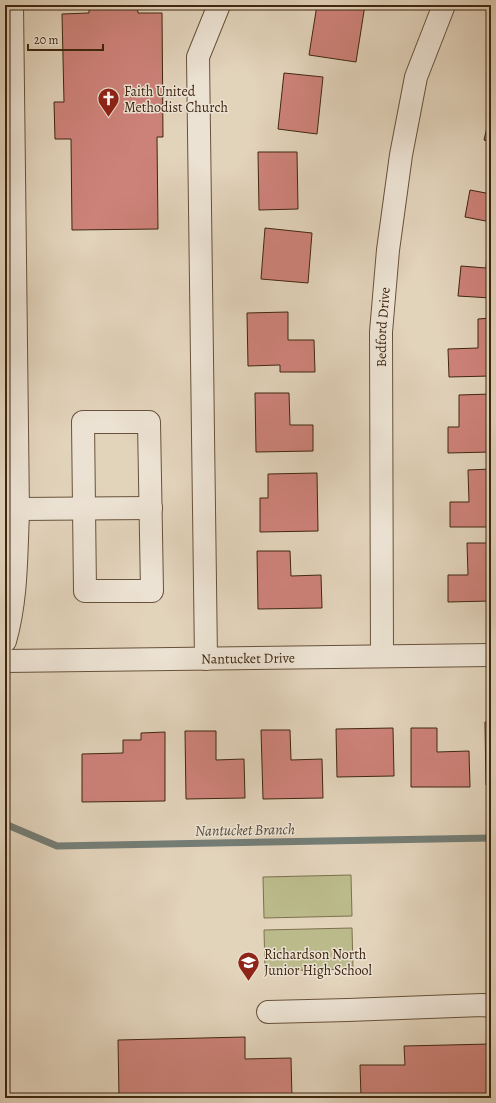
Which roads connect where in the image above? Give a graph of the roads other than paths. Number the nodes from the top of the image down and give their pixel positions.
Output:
1 (12, 5) edge
2 (219, 5) edge
3 (444, 5) edge
4 (10, 150) edge
5 (10, 215) edge
6 (11, 382) edge
7 (11, 422) edge
8 (84, 508) junction
9 (151, 508) junction
10 (17, 509) junction
11 (5, 641) edge
12 (491, 655) edge
13 (382, 656) junction
14 (206, 659) junction
15 (5, 661) edge
16 (491, 1006) edge
17 (268, 1012) dead end

1 - 4 street
2 - 14 street
3 - 13 street, Bedford Drive
4 - 5 street
5 - 6 street
6 - 7 street
7 - 10 street
8 - 9 street
8 - 9 street
8 - 9 street
8 - 10 street
10 - 11 street
12 - 13 street, Nantucket Drive
13 - 14 street, Nantucket Drive
14 - 15 street, Nantucket Drive
16 - 17 street

